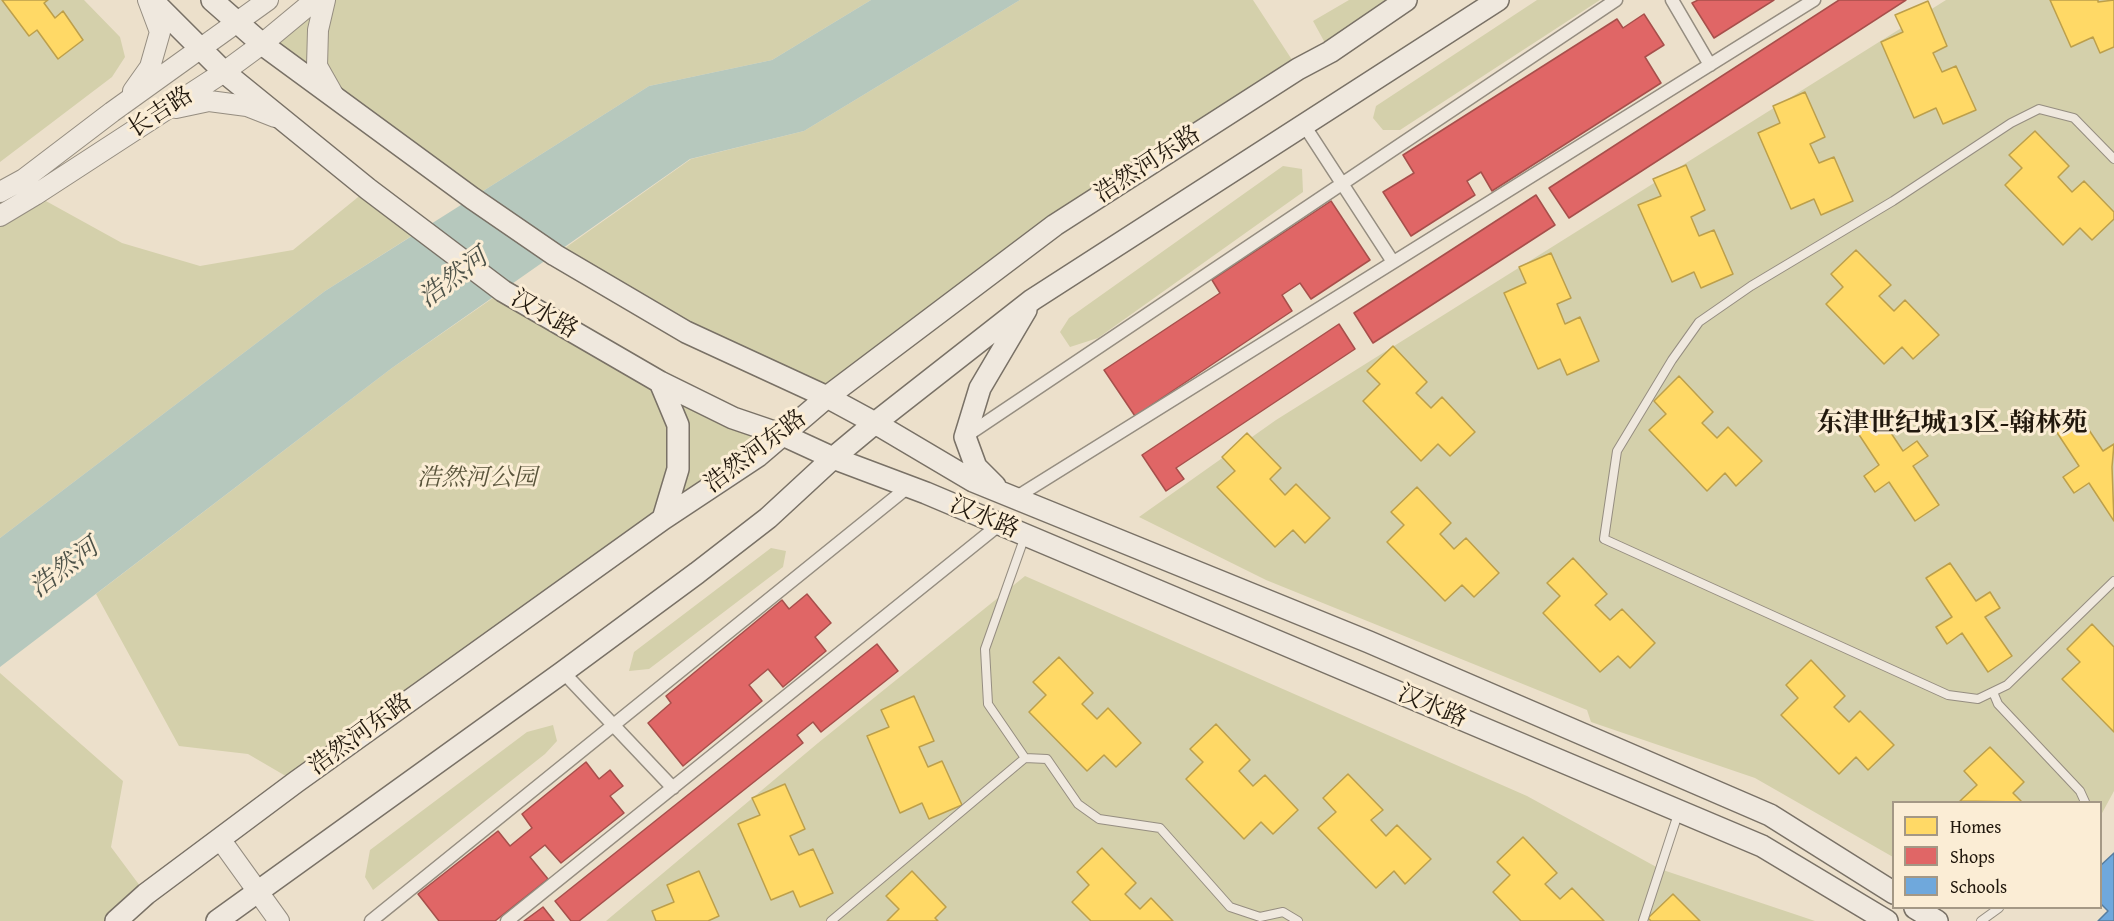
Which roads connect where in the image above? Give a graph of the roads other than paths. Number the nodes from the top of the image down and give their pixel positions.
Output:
1 (150, 0) edge
2 (212, 0) edge
3 (268, 0) edge
4 (315, 0) edge
5 (325, 0) edge
6 (1406, 0) edge
7 (1498, 0) edge
8 (1616, 0) edge
9 (1672, 0) edge
10 (1814, 0) edge
11 (238, 22) junction
12 (262, 44) junction
13 (201, 49) junction
14 (1710, 65) junction
15 (224, 72) junction
16 (334, 96) junction
17 (124, 104) junction
18 (165, 111) junction
19 (285, 121) junction
20 (1304, 125) junction
21 (2114, 159) edge
22 (1342, 184) junction
23 (0, 192) edge
24 (0, 216) edge
25 (1394, 262) junction
26 (1032, 300) junction
27 (660, 382) junction
28 (827, 397) junction
29 (875, 423) junction
30 (783, 435) junction
31 (965, 437) junction
32 (832, 458) junction
33 (908, 487) junction
34 (1008, 496) junction
35 (663, 519) junction
36 (1000, 524) junction
37 (1025, 535) junction
38 (2114, 581) edge
39 (563, 672) junction
40 (1993, 692) junction
41 (614, 725) junction
42 (1025, 758) junction
43 (673, 788) junction
44 (2085, 801) edge
45 (1679, 811) junction
46 (220, 839) junction
47 (259, 892) junction
48 (1892, 893) edge
49 (1918, 909) edge
50 (1998, 909) edge
51 (116, 921) edge
52 (217, 921) edge
53 (279, 921) edge
54 (371, 921) edge
55 (507, 921) edge
56 (831, 921) edge
57 (1298, 921) edge
58 (1643, 921) edge
59 (1887, 921) edge
60 (1937, 921) edge
61 (1981, 921) edge

1 - 13 main road, 汉水路
1 - 17 street
2 - 11 main road, 汉水路
3 - 11 street, 长吉路
4 - 12 street, 长吉路
5 - 16 street
6 - 28 main road, 浩然河东路
7 - 20 main road
8 - 22 street
9 - 14 street
10 - 14 street
11 - 12 main road, 汉水路
11 - 13 street, 长吉路
12 - 15 street, 长吉路
12 - 16 main road, 汉水路
13 - 15 main road, 汉水路
13 - 17 street, 长吉路
14 - 25 street
15 - 18 street, 长吉路
15 - 19 main road, 汉水路
16 - 28 main road, 汉水路
17 - 23 street, 长吉路
18 - 19 street
18 - 24 street, 长吉路
19 - 27 main road, 汉水路
20 - 22 street
20 - 26 main road
21 - 40 lane
22 - 25 street
22 - 31 street
25 - 34 street
26 - 29 main road
26 - 31 main road
27 - 30 main road, 汉水路
27 - 35 main road
28 - 29 main road, 汉水路
28 - 30 main road, 浩然河东路
29 - 32 main road
29 - 34 main road, 汉水路
30 - 32 main road, 汉水路
30 - 35 main road, 浩然河东路
31 - 34 main road
32 - 33 main road, 汉水路
32 - 39 main road
33 - 36 main road, 汉水路
33 - 41 street
34 - 48 main road, 汉水路
35 - 46 main road, 浩然河东路
36 - 37 main road, 汉水路
36 - 43 street
37 - 42 lane
37 - 45 main road, 汉水路
38 - 40 lane
39 - 41 street
39 - 47 main road
40 - 44 lane
41 - 43 street
41 - 54 street
42 - 56 lane
42 - 57 lane
43 - 55 street
45 - 58 lane
45 - 59 main road, 汉水路
46 - 47 street
46 - 51 main road, 浩然河东路
47 - 52 main road
47 - 53 street
49 - 60 main road
50 - 61 lane

